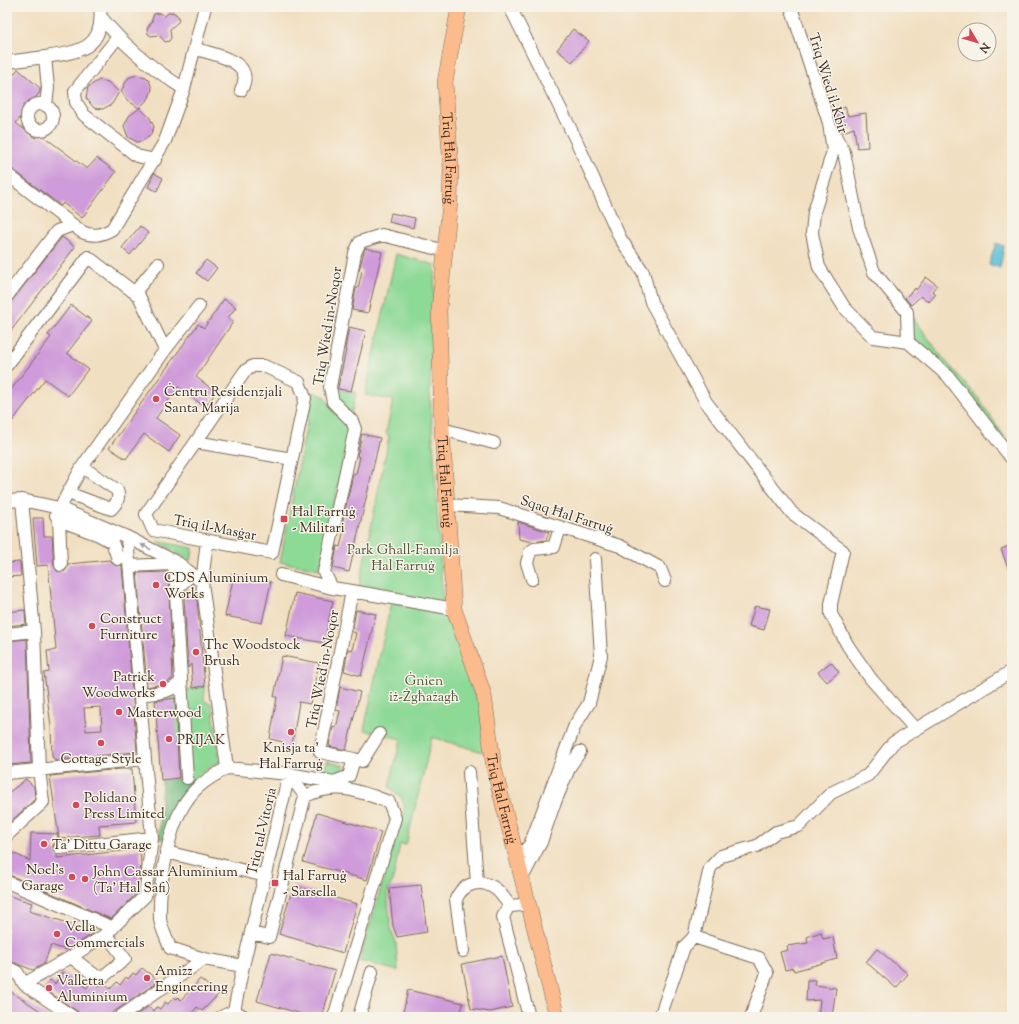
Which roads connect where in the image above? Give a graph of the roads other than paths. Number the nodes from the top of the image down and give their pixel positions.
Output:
1 (205, 7) edge
2 (459, 7) edge
3 (510, 7) edge
4 (791, 7) edge
5 (101, 12) edge
6 (118, 37) junction
7 (196, 49) junction
8 (45, 57) junction
9 (7, 62) edge
10 (184, 90) junction
11 (241, 90) dead end
12 (46, 105) dead end
13 (829, 124) junction
14 (155, 160) junction
15 (7, 174) edge
16 (73, 226) junction
17 (446, 251) junction
18 (158, 264) dead end
19 (135, 292) junction
20 (7, 296) edge
21 (199, 306) dead end
22 (908, 342) junction
23 (165, 350) junction
24 (7, 365) edge
25 (442, 429) junction
26 (196, 442) junction
27 (494, 443) dead end
28 (1012, 458) edge
29 (292, 459) junction
30 (82, 467) junction
31 (68, 493) junction
32 (22, 500) junction
33 (7, 501) edge
34 (447, 505) junction
35 (59, 514) junction
36 (560, 528) junction
37 (127, 537) junction
38 (207, 541) junction
39 (118, 559) dead end
40 (596, 559) dead end
41 (63, 565) dead end
42 (130, 566) junction
43 (192, 574) junction
44 (281, 575) dead end
45 (532, 579) dead end
46 (665, 581) dead end
47 (202, 582) junction
48 (332, 588) junction
49 (352, 591) junction
50 (176, 596) junction
51 (454, 609) junction
52 (34, 631) junction
53 (7, 634) edge
54 (1012, 671) edge
55 (181, 681) junction
56 (140, 695) junction
57 (915, 729) junction
58 (379, 734) dead end
59 (580, 752) dead end
60 (145, 759) junction
61 (354, 759) junction
62 (227, 768) junction
63 (39, 770) junction
64 (20, 772) junction
65 (469, 772) dead end
66 (7, 773) edge
67 (289, 774) junction
68 (187, 778) dead end
69 (7, 782) edge
70 (305, 796) junction
71 (7, 835) edge
72 (152, 838) junction
73 (60, 848) dead end
74 (166, 852) junction
75 (517, 858) junction
76 (266, 876) junction
77 (522, 878) junction
78 (7, 882) edge
79 (477, 883) junction
80 (528, 904) junction
81 (509, 905) junction
82 (109, 931) junction
83 (251, 933) junction
84 (694, 937) junction
85 (463, 951) dead end
86 (71, 957) junction
87 (204, 958) junction
88 (7, 966) edge
89 (243, 966) junction
90 (372, 972) dead end
91 (24, 984) junction
92 (239, 1014) edge
93 (73, 1017) edge
94 (120, 1017) edge
95 (221, 1017) edge
96 (334, 1017) edge
97 (359, 1017) edge
98 (529, 1017) edge
99 (557, 1017) edge
100 (660, 1017) edge
101 (751, 1017) edge

1 - 7 street
2 - 17 main road, Triq Ħal Farruġ
3 - 57 street
4 - 13 street, Triq Wied il-Kbir
5 - 6 street
5 - 8 street
6 - 10 street
6 - 14 street
7 - 10 street
7 - 11 street
8 - 9 street
8 - 12 street
10 - 14 street
13 - 22 street
13 - 22 street, Triq Wied il-Kbir
14 - 16 street
15 - 16 street
16 - 20 street
17 - 25 main road, Triq Ħal Farruġ
17 - 48 street, Triq Wied in-Noqor
18 - 19 street
19 - 23 street
19 - 24 street
21 - 23 street
22 - 28 street
23 - 30 street
25 - 27 street
25 - 34 main road, Triq Ħal Farruġ
26 - 29 street
26 - 29 street
26 - 38 street, Triq il-Masġar
29 - 38 street, Triq il-Masġar
30 - 31 street
30 - 31 street
31 - 35 street
32 - 33 street
32 - 35 street
32 - 52 street
34 - 36 street, Sqaq Ħal Farruġ
34 - 51 main road, Triq Ħal Farruġ
35 - 37 street
35 - 39 street
35 - 41 street
36 - 45 street
36 - 46 street, Sqaq Ħal Farruġ
37 - 42 street
43 -> 37 street
38 - 47 street
40 - 75 street
42 - 50 street
42 - 56 street
43 - 47 street
43 - 50 street
44 - 48 street
47 - 62 street
48 - 49 street
49 - 51 street
49 - 61 street, Triq Wied in-Noqor
50 - 55 street
51 - 75 main road, Triq Ħal Farruġ
52 - 53 street
52 - 63 street
54 - 57 street
55 - 56 street
55 - 68 street
56 - 60 street
57 - 84 street
58 - 61 street
59 - 77 street
60 - 63 street
60 - 72 street
61 - 67 street
62 - 67 street
62 - 74 street
63 - 64 street
63 - 71 street
64 - 66 street
64 - 69 street
65 - 79 street
67 - 70 street
67 - 76 street, Triq tal-Vitorja
70 - 83 street
70 - 96 street
72 - 73 street
72 - 82 street
74 - 76 street
74 - 87 street
75 - 77 main road, Triq Ħal Farruġ
76 - 83 street, Triq tal-Vitorja
77 - 80 main road, Triq Ħal Farruġ
78 - 82 street
79 - 81 street
79 - 85 street
80 - 81 street
80 - 99 main road, Triq Ħal Farruġ
81 - 98 street
82 - 86 street
82 - 86 street
83 - 89 street, Triq tal-Vitorja
84 - 100 street
84 - 101 street
86 - 91 street
87 - 89 street
87 - 94 street
88 - 91 street
89 - 92 street, Triq tal-Vitorja
90 - 97 street
91 - 93 street
92 - 95 street

